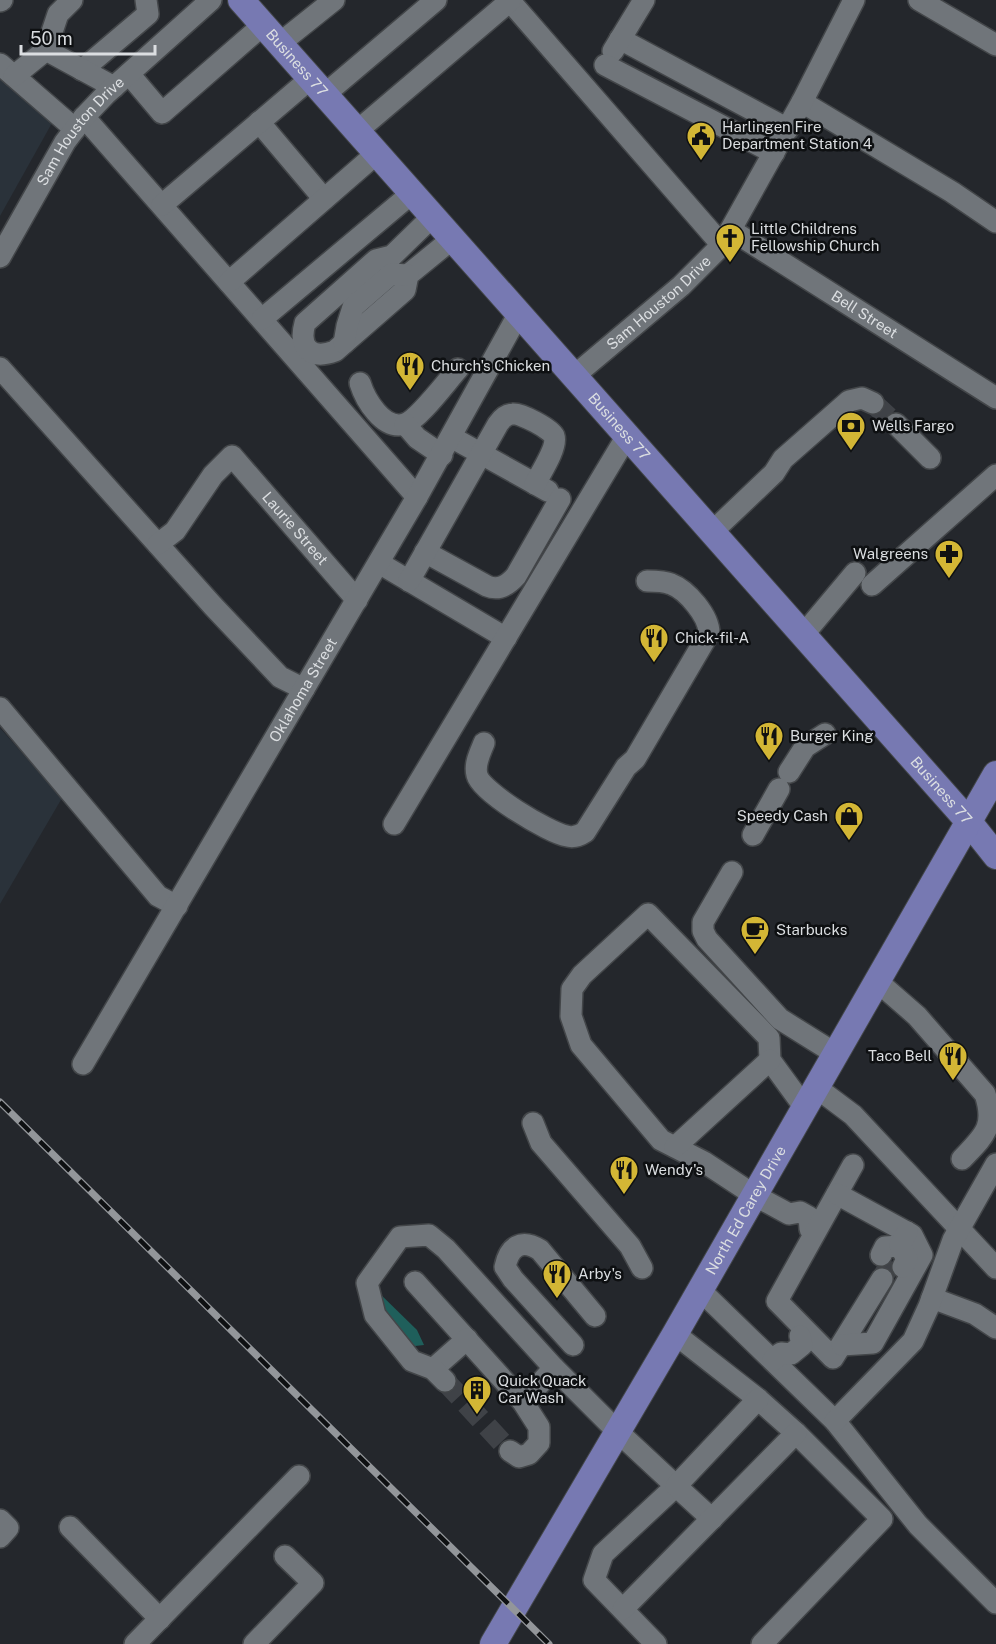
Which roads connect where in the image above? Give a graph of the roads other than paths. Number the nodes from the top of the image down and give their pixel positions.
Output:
1 (72, 0) edge
2 (212, 0) edge
3 (241, 0) edge
4 (334, 0) edge
5 (436, 0) edge
6 (509, 0) edge
7 (644, 0) edge
8 (854, 0) edge
9 (919, 0) edge
10 (147, 7) edge
11 (271, 34) junction
12 (167, 39) junction
13 (621, 39) junction
14 (996, 45) edge
15 (46, 50) junction
16 (605, 65) junction
17 (7, 70) edge
18 (82, 70) junction
19 (121, 81) junction
20 (317, 87) junction
21 (589, 92) junction
22 (802, 102) junction
23 (259, 122) junction
24 (80, 123) junction
25 (788, 129) junction
26 (356, 132) junction
27 (774, 153) junction
28 (376, 154) junction
29 (411, 194) junction
30 (324, 199) junction
31 (162, 205) junction
32 (432, 218) junction
33 (996, 222) edge
34 (727, 237) junction
35 (451, 240) junction
36 (392, 256) junction
37 (0, 258) edge
38 (408, 274) junction
39 (229, 282) junction
40 (518, 315) junction
41 (262, 320) junction
42 (0, 368) edge
43 (458, 369) dead end
44 (574, 376) junction
45 (360, 383) dead end
46 (996, 398) edge
47 (873, 403) tunnel mouth
48 (405, 424) junction
49 (896, 424) tunnel mouth
50 (627, 436) junction
51 (447, 446) junction
52 (482, 454) junction
53 (930, 458) dead end
54 (996, 475) edge
55 (535, 484) junction
56 (417, 497) junction
57 (560, 499) junction
58 (583, 510) junction
59 (712, 532) junction
60 (158, 544) junction
61 (426, 552) junction
62 (379, 563) junction
63 (409, 580) junction
64 (647, 581) dead end
65 (357, 600) junction
66 (803, 635) junction
67 (506, 638) junction
68 (304, 689) junction
69 (0, 708) edge
70 (825, 734) dead end
71 (484, 743) dead end
72 (996, 774) edge
73 (969, 822) junction
74 (394, 824) dead end
75 (753, 834) dead end
76 (996, 856) edge
77 (732, 872) dead end
78 (177, 906) junction
79 (878, 982) junction
80 (836, 1054) junction
81 (770, 1060) junction
82 (84, 1064) dead end
83 (811, 1098) junction
84 (533, 1123) dead end
85 (675, 1147) junction
86 (962, 1159) dead end
87 (996, 1164) edge
88 (853, 1165) dead end
89 (837, 1194) junction
90 (754, 1195) junction
91 (958, 1230) junction
92 (813, 1231) junction
93 (891, 1262) junction
94 (642, 1268) dead end
95 (996, 1268) edge
96 (415, 1282) dead end
97 (700, 1290) junction
98 (932, 1298) junction
99 (595, 1316) dead end
100 (996, 1328) edge
101 (803, 1333) junction
102 (675, 1334) junction
103 (467, 1340) junction
104 (843, 1343) junction
105 (573, 1345) dead end
106 (777, 1357) junction
107 (554, 1368) junction
108 (758, 1399) junction
109 (523, 1402) junction
110 (835, 1421) junction
111 (618, 1432) junction
112 (796, 1434) junction
113 (510, 1451) dead end
114 (298, 1476) dead end
115 (676, 1486) junction
116 (712, 1519) junction
117 (0, 1520) edge
118 (70, 1527) dead end
119 (0, 1537) edge
120 (285, 1556) dead end
121 (996, 1603) edge
122 (623, 1609) junction
123 (160, 1619) junction
124 (135, 1644) edge
125 (254, 1644) edge
126 (493, 1644) edge
127 (656, 1644) edge
128 (762, 1644) edge

1 - 15 street
2 - 12 street, Sam Houston Drive
3 - 11 main road, Business 77
4 - 11 street
5 - 20 street
6 - 21 street, Bell Street
6 - 26 street
7 - 13 street
8 - 22 street, Sam Houston Drive
9 - 14 street
10 - 12 street
10 - 18 street
11 - 19 street
11 - 20 main road, Business 77
12 - 19 street, Sam Houston Drive
13 - 16 street
13 - 25 street
15 - 17 street
15 - 18 street
16 - 21 street
16 - 27 street
17 - 24 street
18 - 19 street
19 - 24 street, Sam Houston Drive
20 - 23 street
20 - 26 main road, Business 77
21 - 34 street, Bell Street
22 - 25 street, Sam Houston Drive
22 - 33 street
23 - 30 street
23 - 31 street
24 - 31 street
24 - 37 street, Sam Houston Drive
25 - 27 street, Sam Houston Drive
26 - 28 main road, Business 77
27 - 34 street, Sam Houston Drive
28 - 29 main road, Business 77
28 - 30 street
29 - 32 main road, Business 77
29 - 41 street
30 - 39 street
31 - 39 street
32 - 35 main road, Business 77
32 - 36 street
34 - 44 street, Sam Houston Drive
34 - 46 street, Bell Street
35 - 38 street
35 - 40 main road, Business 77
36 - 38 street
36 - 38 street
39 - 41 street
40 - 44 main road, Business 77
40 - 51 street, Oklahoma Street
41 - 56 street
42 - 60 street
43 - 48 street
44 - 50 main road, Business 77
45 - 48 street
47 - 59 street
48 - 51 street
49 - 53 street
50 - 58 street
50 - 59 main road, Business 77
51 - 52 street
51 - 56 street, Oklahoma Street
52 - 55 street
52 - 55 street
52 - 61 street
54 - 66 street
55 - 57 street
56 - 62 street, Oklahoma Street
57 - 58 street
57 - 61 street
58 - 67 street
59 - 66 main road, Business 77
60 - 65 street, Laurie Street
60 - 68 street
61 - 63 street
62 - 63 street
62 - 65 street, Oklahoma Street
63 - 67 street
64 - 71 street
65 - 68 street, Oklahoma Street
66 - 73 main road, Business 77
67 - 74 street
68 - 78 street, Oklahoma Street
69 - 78 street
70 - 75 street
72 - 73 main road, North Ed Carey Drive
73 - 76 main road, Business 77
73 - 79 main road, North Ed Carey Drive
77 - 80 street
78 - 82 street, Oklahoma Street
79 - 80 main road, North Ed Carey Drive
79 - 86 street
80 - 83 main road, North Ed Carey Drive
81 - 83 street
81 - 85 street
81 - 85 street
83 - 90 main road, North Ed Carey Drive
83 - 91 street
84 - 94 street
85 - 90 street
87 - 91 street
88 - 89 street
89 - 92 street
89 - 93 street
90 - 92 street
90 - 97 main road, North Ed Carey Drive
91 - 95 street
91 - 98 street
92 - 101 street
93 - 104 street
93 - 104 street
96 - 103 street
97 - 102 main road, North Ed Carey Drive
97 - 106 street
98 - 100 street
98 - 110 street
99 - 105 street
101 - 104 street
101 - 106 street
102 - 108 street
102 - 111 main road, North Ed Carey Drive
103 - 107 street
103 - 109 street
106 - 110 street
107 - 109 street
107 - 111 street
108 - 112 street
108 - 115 street
109 - 113 street
110 - 121 street
111 - 115 street
111 - 126 main road, North Ed Carey Drive
112 - 116 street
112 - 128 street
114 - 123 street
115 - 116 street
115 - 122 street
116 - 122 street
117 - 119 street
118 - 123 street
120 - 125 street
122 - 127 street
123 - 124 street

